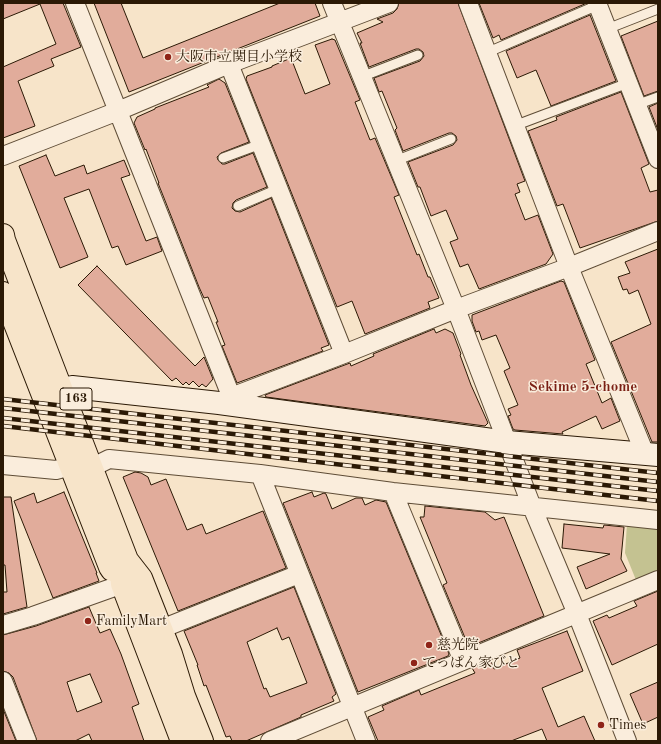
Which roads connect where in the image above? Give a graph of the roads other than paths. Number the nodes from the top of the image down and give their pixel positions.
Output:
1 (75, 3) edge
2 (332, 3) edge
3 (390, 3) edge
4 (468, 3) edge
5 (597, 4) edge
6 (658, 9) edge
7 (339, 23) junction
8 (607, 29) junction
9 (486, 53) junction
10 (418, 55) dead end
11 (229, 64) junction
12 (361, 77) junction
13 (628, 83) junction
14 (658, 97) edge
15 (636, 105) junction
16 (118, 111) junction
17 (514, 126) junction
18 (451, 139) dead end
19 (261, 144) junction
20 (3, 156) edge
21 (223, 158) dead end
22 (658, 159) edge
23 (395, 161) junction
24 (278, 189) junction
25 (238, 206) dead end
26 (3, 224) edge
27 (658, 231) edge
28 (3, 235) edge
29 (569, 267) junction
30 (3, 271) edge
31 (3, 293) edge
32 (456, 309) junction
33 (344, 354) junction
34 (72, 387) junction
35 (233, 401) junction
36 (507, 442) junction
37 (651, 454) edge
38 (101, 463) junction
39 (3, 465) edge
40 (71, 466) junction
41 (260, 474) junction
42 (393, 492) junction
43 (532, 507) junction
44 (658, 520) edge
45 (299, 574) junction
46 (658, 580) edge
47 (132, 581) junction
48 (577, 614) junction
49 (3, 625) edge
50 (161, 629) junction
51 (464, 661) junction
52 (3, 680) edge
53 (352, 708) junction
54 (27, 741) edge
55 (182, 741) edge
56 (202, 741) edge
57 (270, 741) edge
58 (366, 741) edge
59 (627, 741) edge

1 - 16 street
2 - 7 street
3 - 7 street
4 - 9 street
5 - 8 street
5 - 9 lane
6 - 8 lane
7 - 11 street
7 - 12 street
8 - 13 street
9 - 17 street
10 - 12 lane
11 - 16 street
11 - 19 street
12 - 23 street
13 - 15 street
13 - 17 lane
14 - 15 lane
15 - 22 street
16 - 20 street
16 - 35 street
17 - 29 street
18 - 23 lane
19 - 21 lane
19 - 24 street
23 - 32 street
24 - 25 lane
24 - 33 street
26 - 34 highway, 163
27 - 29 street
28 - 47 highway, 163
29 - 32 street
29 - 37 street
30 - 47 highway, 163
31 - 40 highway, 163
32 - 33 street
32 - 36 street
33 - 35 street
34 - 35 street
34 - 38 highway, 163
35 - 36 street
36 - 37 street
36 - 43 street
38 - 41 street
38 - 47 highway, 163
39 - 40 street
40 - 47 highway, 163
41 - 42 street
41 - 45 street
42 - 43 street
42 - 51 street
43 - 44 street
43 - 48 street
45 - 50 street
45 - 53 street
46 - 48 street
47 - 49 street
47 - 50 highway, 163
47 - 55 highway, 163
48 - 51 street
48 - 59 street
50 - 56 highway, 163
51 - 53 street
52 - 54 street
53 - 57 street
53 - 58 street

